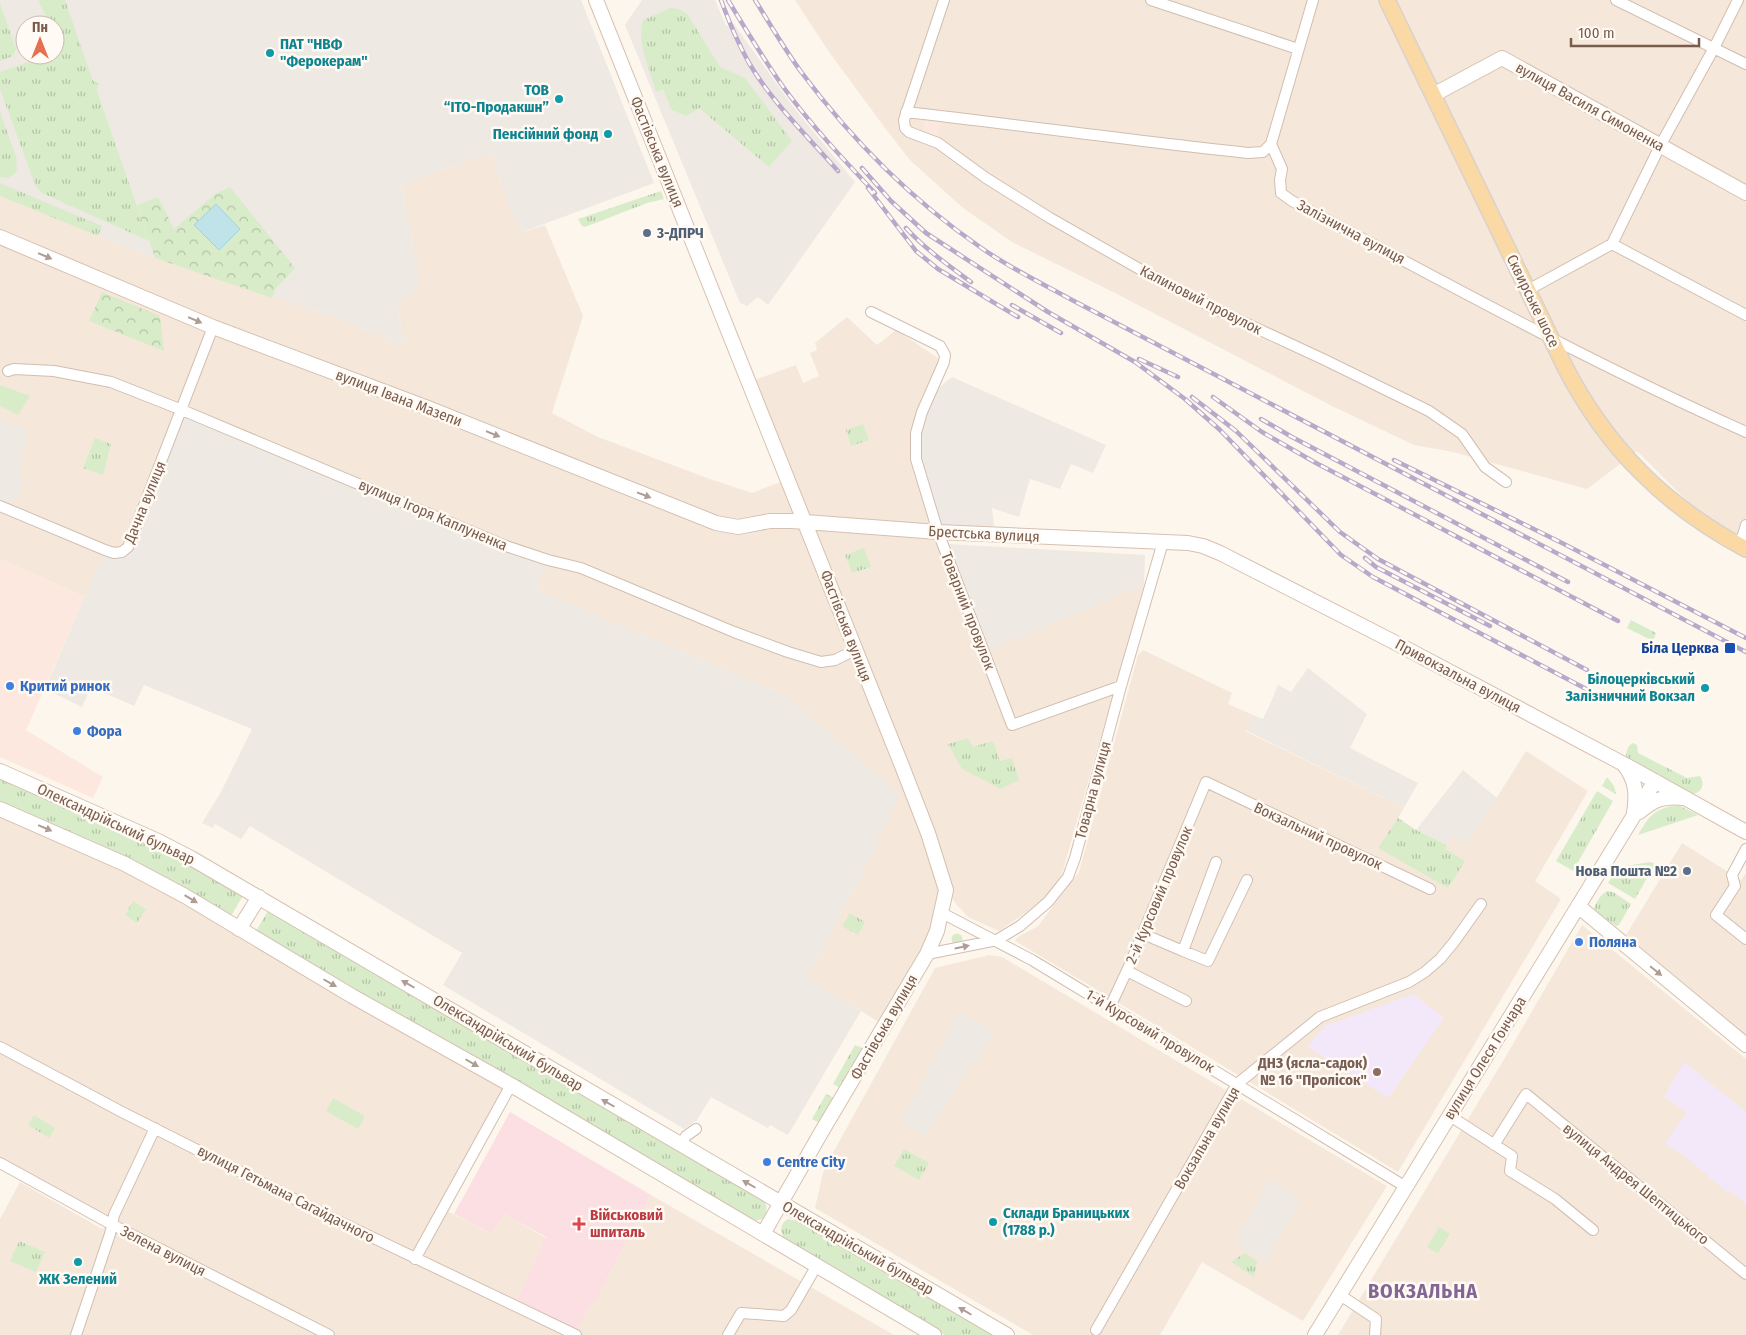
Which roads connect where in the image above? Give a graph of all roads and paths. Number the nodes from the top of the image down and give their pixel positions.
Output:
1 (596, 0) edge
2 (944, 0) edge
3 (1151, 0) edge
4 (1313, 0) edge
5 (1387, 0) edge
6 (1616, 0) edge
7 (1738, 0) edge
8 (1714, 48) junction
9 (1298, 49) junction
10 (1746, 64) edge
11 (1433, 95) junction
12 (906, 112) junction
13 (1271, 144) junction
14 (1660, 146) junction
15 (1746, 193) edge
16 (0, 237) edge
17 (1612, 244) junction
18 (1528, 290) junction
19 (871, 312) dead end
20 (1746, 315) edge
21 (213, 327) junction
22 (1553, 340) junction
23 (8, 372) dead end
24 (182, 410) junction
25 (1746, 432) edge
26 (1506, 482) dead end
27 (0, 506) edge
28 (805, 522) junction
29 (1746, 525) edge
30 (938, 532) junction
31 (1163, 542) junction
32 (1742, 547) edge
33 (855, 650) junction
34 (1121, 686) junction
35 (1624, 764) junction
36 (0, 771) edge
37 (1655, 781) junction
38 (1206, 782) joint
39 (1686, 799) junction
40 (0, 809) edge
41 (1633, 817) junction
42 (1746, 832) edge
43 (1746, 849) edge
44 (1216, 862) dead end
45 (1247, 880) dead end
46 (1430, 889) dead end
47 (259, 897) junction
48 (1481, 904) dead end
49 (1578, 906) junction
50 (942, 913) junction
51 (240, 929) junction
52 (1143, 934) junction
53 (1746, 939) edge
54 (997, 940) junction
55 (1183, 951) junction
56 (927, 954) junction
57 (1127, 971) junction
58 (1186, 1001) dead end
59 (1110, 1008) junction
60 (1746, 1044) edge
61 (0, 1047) edge
62 (1236, 1084) junction
63 (511, 1086) junction
64 (1450, 1116) junction
65 (155, 1128) junction
66 (696, 1129) dead end
67 (1494, 1144) junction
68 (680, 1145) junction
69 (0, 1162) edge
70 (1406, 1187) junction
71 (780, 1204) junction
72 (111, 1224) junction
73 (1593, 1230) dead end
74 (764, 1234) junction
75 (415, 1259) junction
76 (816, 1265) junction
77 (1746, 1274) edge
78 (1340, 1296) junction
79 (1096, 1330) dead end
80 (76, 1335) edge
81 (329, 1335) edge
82 (576, 1335) edge
83 (728, 1335) edge
84 (934, 1335) edge
85 (1007, 1335) edge
86 (1315, 1335) edge
87 (1376, 1335) edge

1 - 28 street, Фастівська вулиця
2 - 12 street
3 - 9 street
4 - 9 street
5 - 11 main road, Сквирське шосе
6 - 8 street
7 - 8 street
8 - 10 street
8 - 14 street
9 - 13 street
11 - 14 street, вулиця Василя Симоненка
11 - 18 main road, Сквирське шосе
12 - 13 street
12 - 26 street, Калиновий провулок
13 - 22 street, Залізнична вулиця
14 - 15 street, вулиця Василя Симоненка
14 - 17 street
16 -> 21 street, вулиця Івана Мазепи
17 - 18 street
17 - 20 street
18 - 22 main road, Сквирське шосе
19 - 30 street, Товарний провулок
21 - 24 street, Дачна вулиця
21 -> 28 street, вулиця Івана Мазепи
22 - 25 street, Залізнична вулиця
22 - 32 main road, Сквирське шосе
23 - 24 street, вулиця Ігоря Каплуненка
24 - 27 street, Дачна вулиця
24 - 33 street, вулиця Ігоря Каплуненка
28 - 30 street, Брестська вулиця
28 - 33 street, Фастівська вулиця
29 - 32 street
30 - 31 street, Брестська вулиця
30 - 34 street, Товарний провулок
31 - 34 street, Товарна вулиця
31 - 35 street, Привокзальна вулиця
33 - 50 street, Фастівська вулиця
34 - 54 street, Товарна вулиця
35 - 37 street, Привокзальна вулиця
35 - 41 street
36 - 47 street, Олександрійський бульвар
37 - 39 street, Привокзальна вулиця
37 - 41 street, вулиця Олеся Гончара
38 - 46 street, Вокзальний провулок
38 - 52 street, 2-й Курсовий провулок
39 - 41 street
39 - 42 street, Привокзальна вулиця
40 -> 51 street
41 - 49 street, вулиця Олеся Гончара
43 - 53 street
44 - 55 street
45 - 55 street
47 - 51 street
68 -> 47 street, Олександрійський бульвар
48 - 62 street, Вокзальна вулиця
49 -> 60 street
49 - 64 street, вулиця Олеся Гончара
50 - 54 street, 1-й Курсовий провулок
50 - 56 street, Фастівська вулиця
51 -> 63 street
52 - 55 street
52 - 57 street, 2-й Курсовий провулок
56 -> 54 street, Товарна вулиця
54 - 59 street, 1-й Курсовий провулок
56 - 71 street, Фастівська вулиця
57 - 58 street
57 - 59 street, 2-й Курсовий провулок
59 - 62 street, 1-й Курсовий провулок
61 - 65 street, вулиця Гетьмана Сагайдачного
62 - 70 street, 1-й Курсовий провулок
62 - 79 street, Вокзальна вулиця
63 - 74 street
63 - 75 street
64 - 67 street
64 - 70 street, вулиця Олеся Гончара
65 - 72 street
65 - 75 street, вулиця Гетьмана Сагайдачного
66 - 68 street
67 - 73 street
67 - 77 street, вулиця Андрея Шептицького
71 -> 68 street, Олександрійський бульвар
69 - 72 street, Зелена вулиця
70 - 78 street, вулиця Олеся Гончара
71 - 74 street, Фастівська вулиця
85 -> 71 street, Олександрійський бульвар
72 - 80 street
72 - 81 street, Зелена вулиця
74 - 76 street
75 - 82 street, вулиця Гетьмана Сагайдачного
76 - 83 street
76 - 84 street
78 - 86 street, вулиця Олеся Гончара
78 - 87 street

